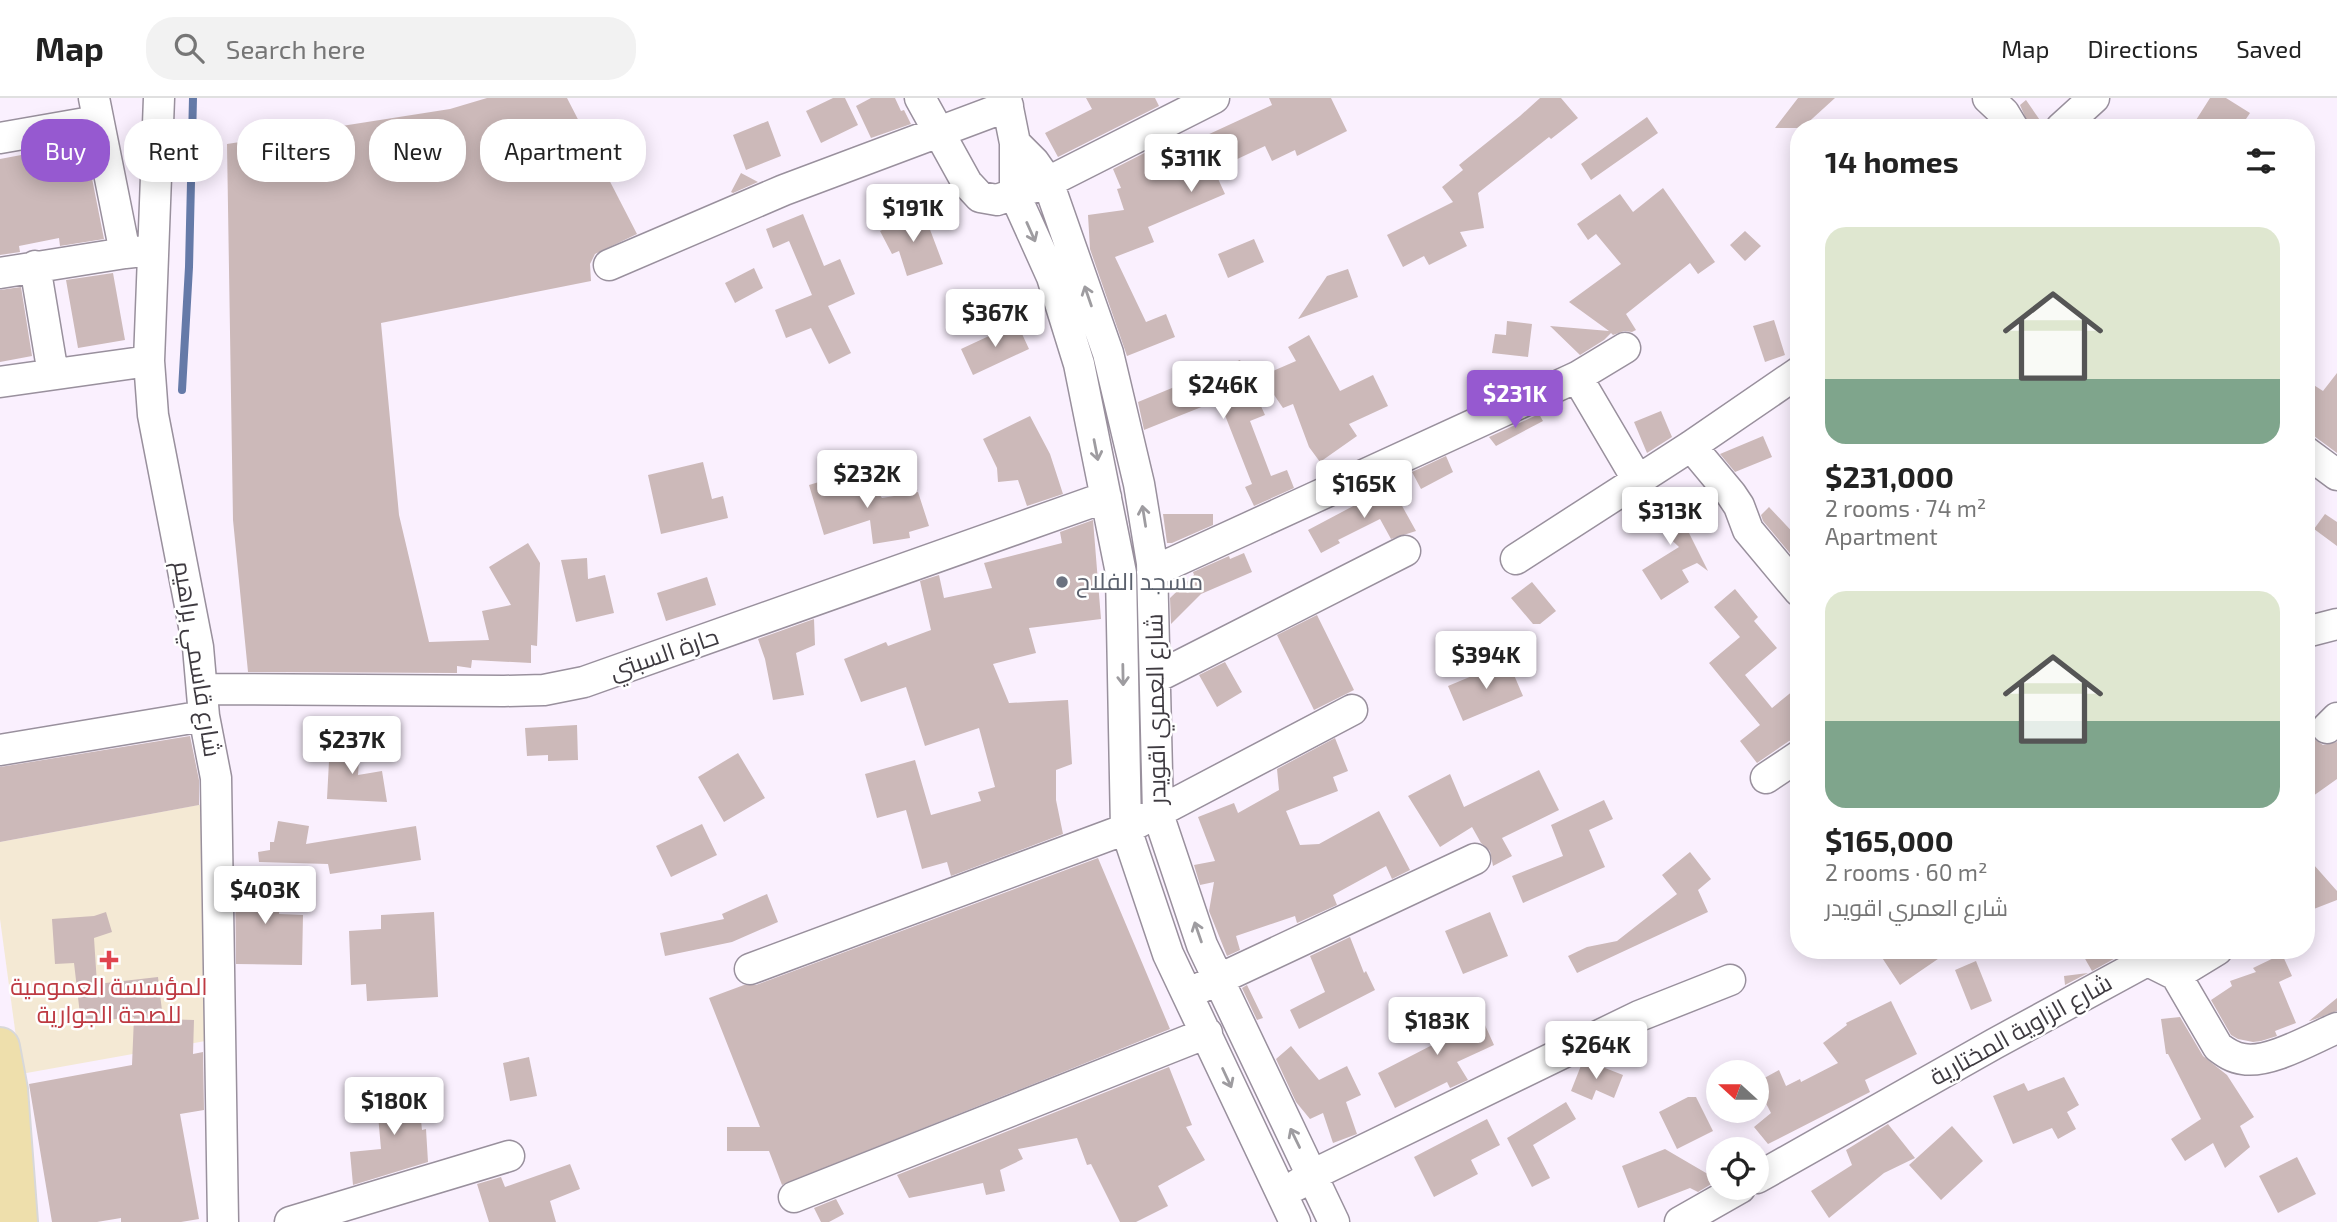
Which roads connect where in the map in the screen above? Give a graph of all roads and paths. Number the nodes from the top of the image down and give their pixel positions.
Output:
1 (159, 98) edge
2 (920, 98) edge
3 (1214, 98) edge
4 (1988, 98) edge
5 (2094, 98) edge
6 (1007, 102) edge
7 (96, 109) edge
8 (2008, 119) edge
9 (2071, 119) edge
10 (936, 131) junction
11 (0, 138) edge
12 (1015, 143) junction
13 (1048, 182) junction
14 (1015, 195) junction
15 (139, 251) junction
16 (609, 265) dead end
17 (35, 266) junction
18 (0, 273) edge
19 (1625, 348) dead end
20 (149, 361) junction
21 (53, 374) junction
22 (1577, 377) junction
23 (1790, 378) edge
24 (0, 382) edge
25 (1691, 446) junction
26 (2315, 459) edge
27 (2337, 475) edge
28 (1637, 479) junction
29 (1106, 497) junction
30 (1405, 551) dead end
31 (1516, 559) dead end
32 (1152, 572) junction
33 (1790, 580) edge
34 (2337, 624) edge
35 (2315, 630) edge
36 (1155, 678) junction
37 (203, 703) junction
38 (1352, 710) dead end
39 (0, 750) edge
40 (1790, 762) edge
41 (1766, 778) dead end
42 (1158, 814) junction
43 (1126, 829) junction
44 (1475, 859) dead end
45 (2202, 959) edge
46 (750, 968) dead end
47 (2176, 975) junction
48 (1219, 979) junction
49 (1730, 980) dead end
50 (1186, 993) junction
51 (2337, 1028) edge
52 (1207, 1033) junction
53 (0, 1047) edge
54 (4, 1102) edge
55 (509, 1156) dead end
56 (1769, 1171) edge
57 (1312, 1175) junction
58 (1282, 1196) junction
59 (794, 1197) dead end
60 (1726, 1204) edge
61 (18, 1222) edge
62 (223, 1222) edge
63 (290, 1222) edge
64 (1295, 1222) edge
65 (1334, 1222) edge
66 (1680, 1222) edge

1 - 15 street, شارع قاسمي براهيم
2 - 10 street
3 - 13 street
4 - 8 street
5 - 9 street
6 - 10 street
6 - 12 street, شارع العمري اقويدر
7 - 11 street
7 - 15 street
10 - 14 street
10 - 16 street
12 - 13 street, شارع العمري اقويدر
12 - 14 street, شارع العمري اقويدر
13 - 14 street
32 -> 13 street, شارع العمري اقويدر
14 -> 29 street, شارع العمري اقويدر
15 - 17 street
15 - 20 street, شارع قاسمي براهيم
17 - 18 street
17 - 21 street
19 - 22 street
20 - 21 street
20 - 37 street, شارع قاسمي براهيم
21 - 24 street
22 - 28 street
22 - 32 street
23 - 25 street
25 - 28 street
25 - 33 street
26 - 27 street
28 - 31 street
29 - 37 street, حارة السبتي
29 -> 43 street, شارع العمري اقويدر
30 - 36 street
32 - 36 street, شارع العمري اقويدر
34 - 35 street
36 - 42 street, شارع العمري اقويدر
37 - 39 street, حارة السبتي
37 - 62 street, شارع قاسمي براهيم
38 - 42 street
40 - 41 street
42 - 43 street
48 -> 42 street, شارع العمري اقويدر
43 - 46 street
43 - 50 street, شارع العمري اقويدر
44 - 48 street
45 - 47 street
47 - 51 street
47 - 56 street, شارع الزاوية المختارية
48 - 50 street
57 -> 48 street, شارع العمري اقويدر
49 - 57 street
50 - 52 street, شارع العمري اقويدر
52 -> 58 street, شارع العمري اقويدر
52 - 59 street
53 - 54 main road
54 - 61 main road
55 - 63 street
57 - 58 street
57 - 65 street, شارع العمري اقويدر
58 - 64 street, شارع العمري اقويدر
60 - 66 street

